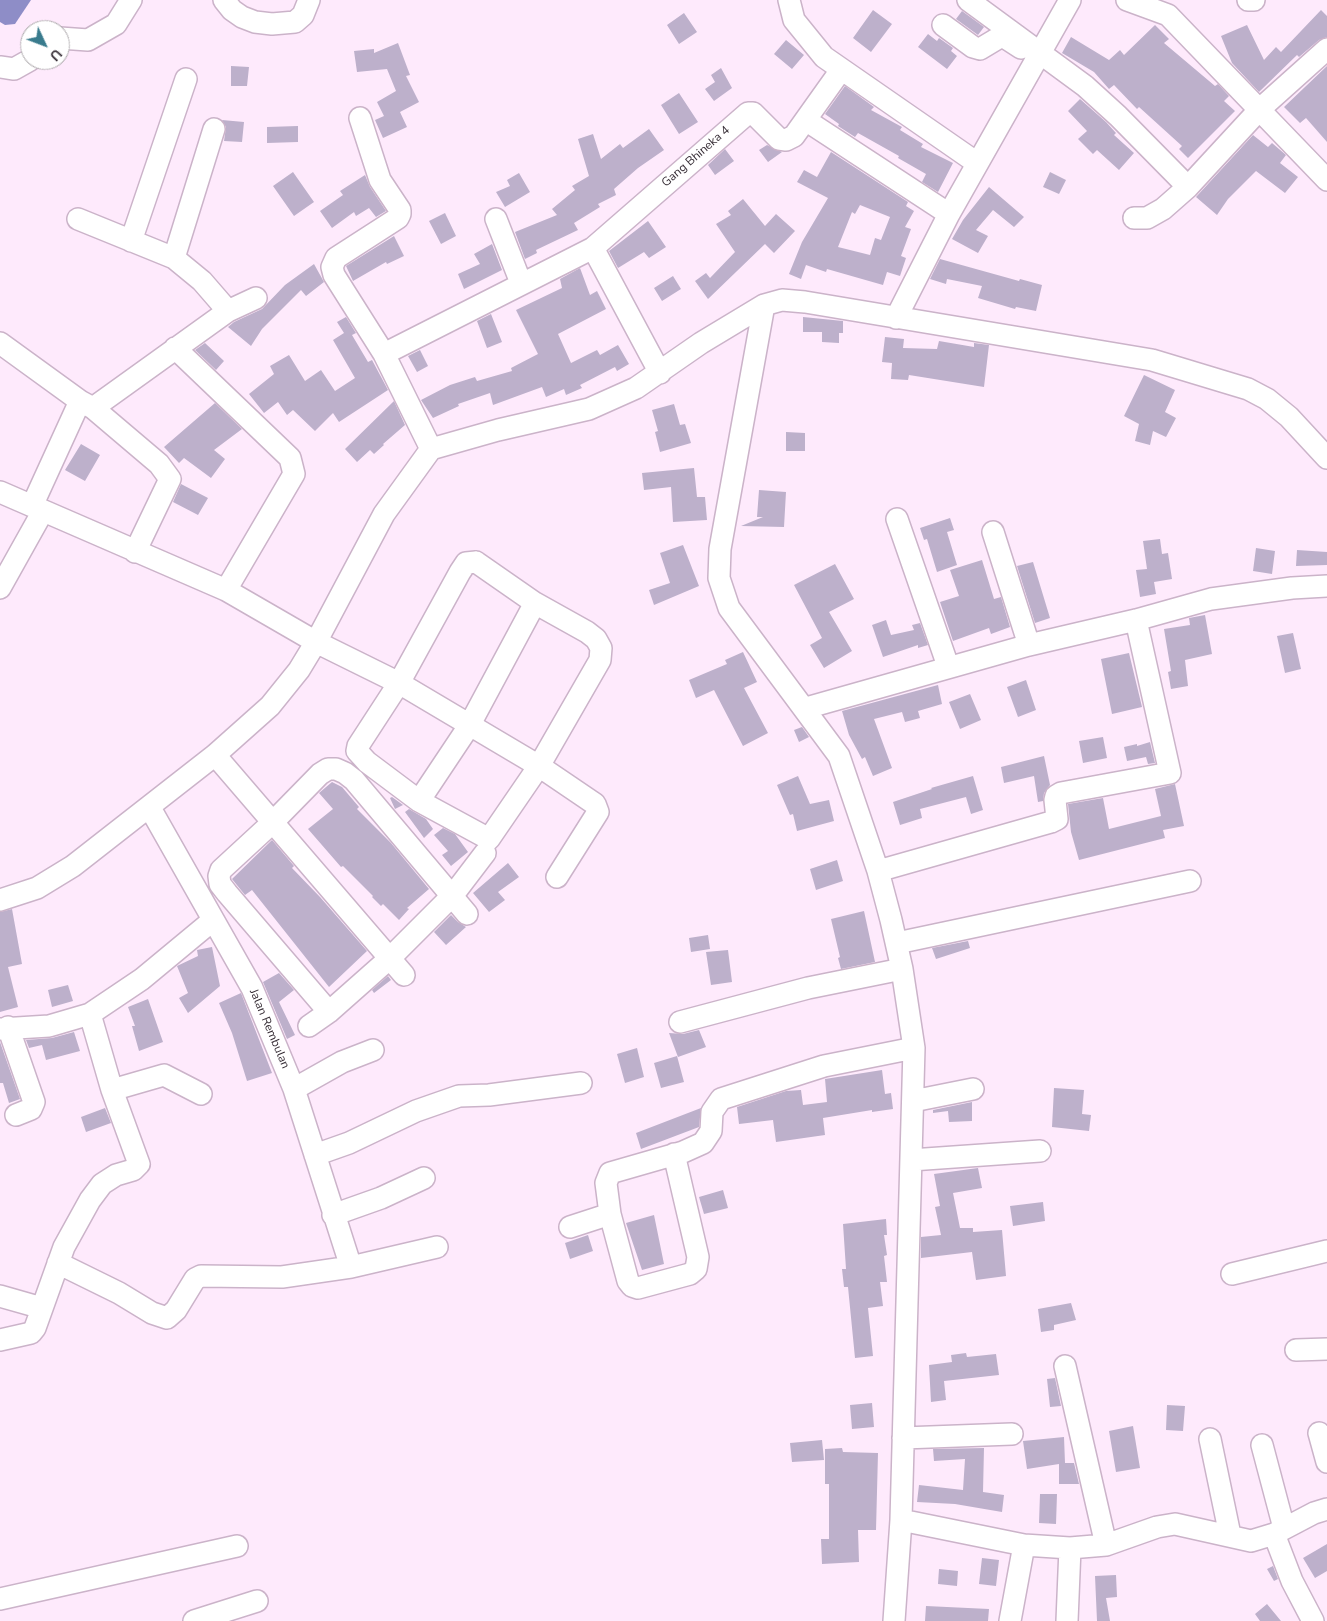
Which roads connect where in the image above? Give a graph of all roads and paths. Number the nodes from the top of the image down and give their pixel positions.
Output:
1 (131, 0) edge
2 (224, 0) edge
3 (309, 0) edge
4 (788, 0) edge
5 (968, 0) edge
6 (1070, 0) edge
7 (1127, 0) edge
8 (1248, 0) edge
9 (1254, 0) edge
10 (943, 25) dead end
11 (70, 39) edge
12 (1327, 49) edge
13 (1039, 56) junction
14 (0, 67) edge
15 (20, 67) edge
16 (841, 70) junction
17 (186, 79) dead end
18 (1260, 109) junction
19 (360, 118) dead end
20 (807, 121) junction
21 (214, 129) dead end
22 (977, 164) junction
23 (1327, 180) edge
24 (1188, 187) junction
25 (949, 214) junction
26 (1134, 218) dead end
27 (78, 219) dead end
28 (496, 219) dead end
29 (132, 240) junction
30 (593, 248) junction
31 (174, 258) junction
32 (520, 283) junction
33 (256, 298) dead end
34 (764, 305) junction
35 (228, 311) junction
36 (896, 318) junction
37 (0, 343) edge
38 (175, 348) junction
39 (384, 354) junction
40 (660, 373) junction
41 (86, 405) junction
42 (431, 449) junction
43 (1327, 458) edge
44 (0, 492) edge
45 (37, 508) junction
46 (897, 519) dead end
47 (993, 532) dead end
48 (135, 552) junction
49 (1327, 586) edge
50 (0, 588) edge
51 (226, 590) junction
52 (536, 603) junction
53 (1136, 620) junction
54 (316, 642) junction
55 (1029, 645) junction
56 (948, 666) junction
57 (399, 683) junction
58 (806, 708) junction
59 (469, 726) junction
60 (215, 756) junction
61 (539, 766) junction
62 (419, 802) junction
63 (150, 808) junction
64 (272, 823) junction
65 (485, 853) dead end
66 (878, 871) junction
67 (557, 877) dead end
68 (1190, 881) dead end
69 (453, 895) junction
70 (0, 900) edge
71 (467, 914) dead end
72 (212, 921) junction
73 (897, 943) junction
74 (390, 958) junction
75 (902, 969) junction
76 (404, 974) dead end
77 (329, 1012) junction
78 (90, 1014) junction
79 (680, 1022) dead end
80 (309, 1026) dead end
81 (4, 1028) edge
82 (914, 1048) junction
83 (373, 1050) dead end
84 (580, 1083) dead end
85 (973, 1088) dead end
86 (294, 1089) junction
87 (112, 1090) junction
88 (201, 1094) dead end
89 (913, 1101) junction
90 (16, 1115) dead end
91 (1040, 1151) dead end
92 (674, 1154) junction
93 (315, 1155) junction
94 (911, 1160) junction
95 (424, 1178) dead end
96 (610, 1214) junction
97 (334, 1215) junction
98 (570, 1227) dead end
99 (437, 1247) dead end
100 (1327, 1251) edge
101 (58, 1263) junction
102 (351, 1267) junction
103 (1232, 1274) dead end
104 (0, 1296) edge
105 (42, 1308) junction
106 (0, 1340) edge
107 (1327, 1349) edge
108 (1296, 1350) dead end
109 (1065, 1366) dead end
110 (1318, 1433) dead end
111 (1012, 1434) dead end
112 (904, 1438) junction
113 (1210, 1439) dead end
114 (1262, 1445) dead end
115 (1327, 1462) edge
116 (1327, 1509) edge
117 (901, 1520) junction
118 (1279, 1531) junction
119 (1230, 1535) junction
120 (1024, 1545) junction
121 (1106, 1545) junction
122 (237, 1546) dead end
123 (1070, 1548) junction
124 (0, 1599) edge
125 (257, 1601) dead end
126 (194, 1621) edge
127 (894, 1621) edge
128 (1010, 1621) edge
129 (1067, 1621) edge
130 (1312, 1621) edge

1 - 11 street
2 - 3 street
4 - 16 street
5 - 13 street
6 - 13 street
7 - 18 street
8 - 9 street
10 - 13 street
12 - 18 street
13 - 22 street
13 - 24 street
14 - 15 street
16 - 20 street, Gang Bhineka 4
16 - 22 street
17 - 29 street
18 - 23 street
18 - 24 street
19 - 39 street
20 - 25 street
20 - 30 street, Gang Bhineka 4
21 - 31 street
22 - 25 street
24 - 26 street
25 - 36 street
27 - 29 street
28 - 32 street
29 - 31 street
30 - 32 street, Gang Bhineka 4
30 - 40 street
31 - 35 street
32 - 39 street, Gang Bhineka 4
33 - 35 street
34 - 36 street
34 - 40 street
34 - 58 street
35 - 38 street
36 - 43 street
37 - 41 street
38 - 41 street
38 - 51 street
39 - 42 street
40 - 42 street
41 - 45 street
41 - 48 street
42 - 54 street
44 - 45 street
45 - 48 street
45 - 50 street
46 - 56 street
47 - 55 street
48 - 51 street
49 - 53 street
51 - 54 street
52 - 57 street
52 - 59 street
52 - 61 street
53 - 55 street
53 - 66 street
54 - 57 street
54 - 60 street
55 - 56 street
56 - 58 street
57 - 59 street
57 - 62 street
58 - 66 street
59 - 61 street
59 - 62 street
60 - 63 street
60 - 64 street
61 - 62 street
61 - 67 street
63 - 70 street
63 - 72 street, Jalan Rembulan
64 - 69 street
64 - 74 street
64 - 77 street
65 - 69 street
66 - 73 street
68 - 73 street
69 - 71 street
69 - 74 street
72 - 78 street
72 - 86 street, Jalan Rembulan
73 - 75 street
74 - 76 street
74 - 77 street
75 - 79 street
75 - 82 street
77 - 80 street
78 - 81 street
78 - 87 street
81 - 90 street
82 - 89 street
82 - 92 street
83 - 86 street
84 - 93 street
85 - 89 street
86 - 93 street, Jalan Rembulan
87 - 88 street
87 - 101 street
89 - 94 street
91 - 94 street
92 - 96 street
92 - 96 street
93 - 97 street, Jalan Rembulan
94 - 112 street
95 - 97 street
96 - 98 street
97 - 102 street, Jalan Rembulan
99 - 102 street
100 - 103 street
101 - 102 street
101 - 105 street
104 - 105 street
105 - 106 street
107 - 108 street
109 - 121 street
110 - 115 street
111 - 112 street
112 - 117 street
113 - 119 street
114 - 118 street
116 - 118 street
117 - 120 street
117 - 127 street
118 - 119 street
118 - 130 street
119 - 121 street
120 - 123 street
120 - 128 street
121 - 123 street
122 - 124 street
123 - 129 street
125 - 126 street

